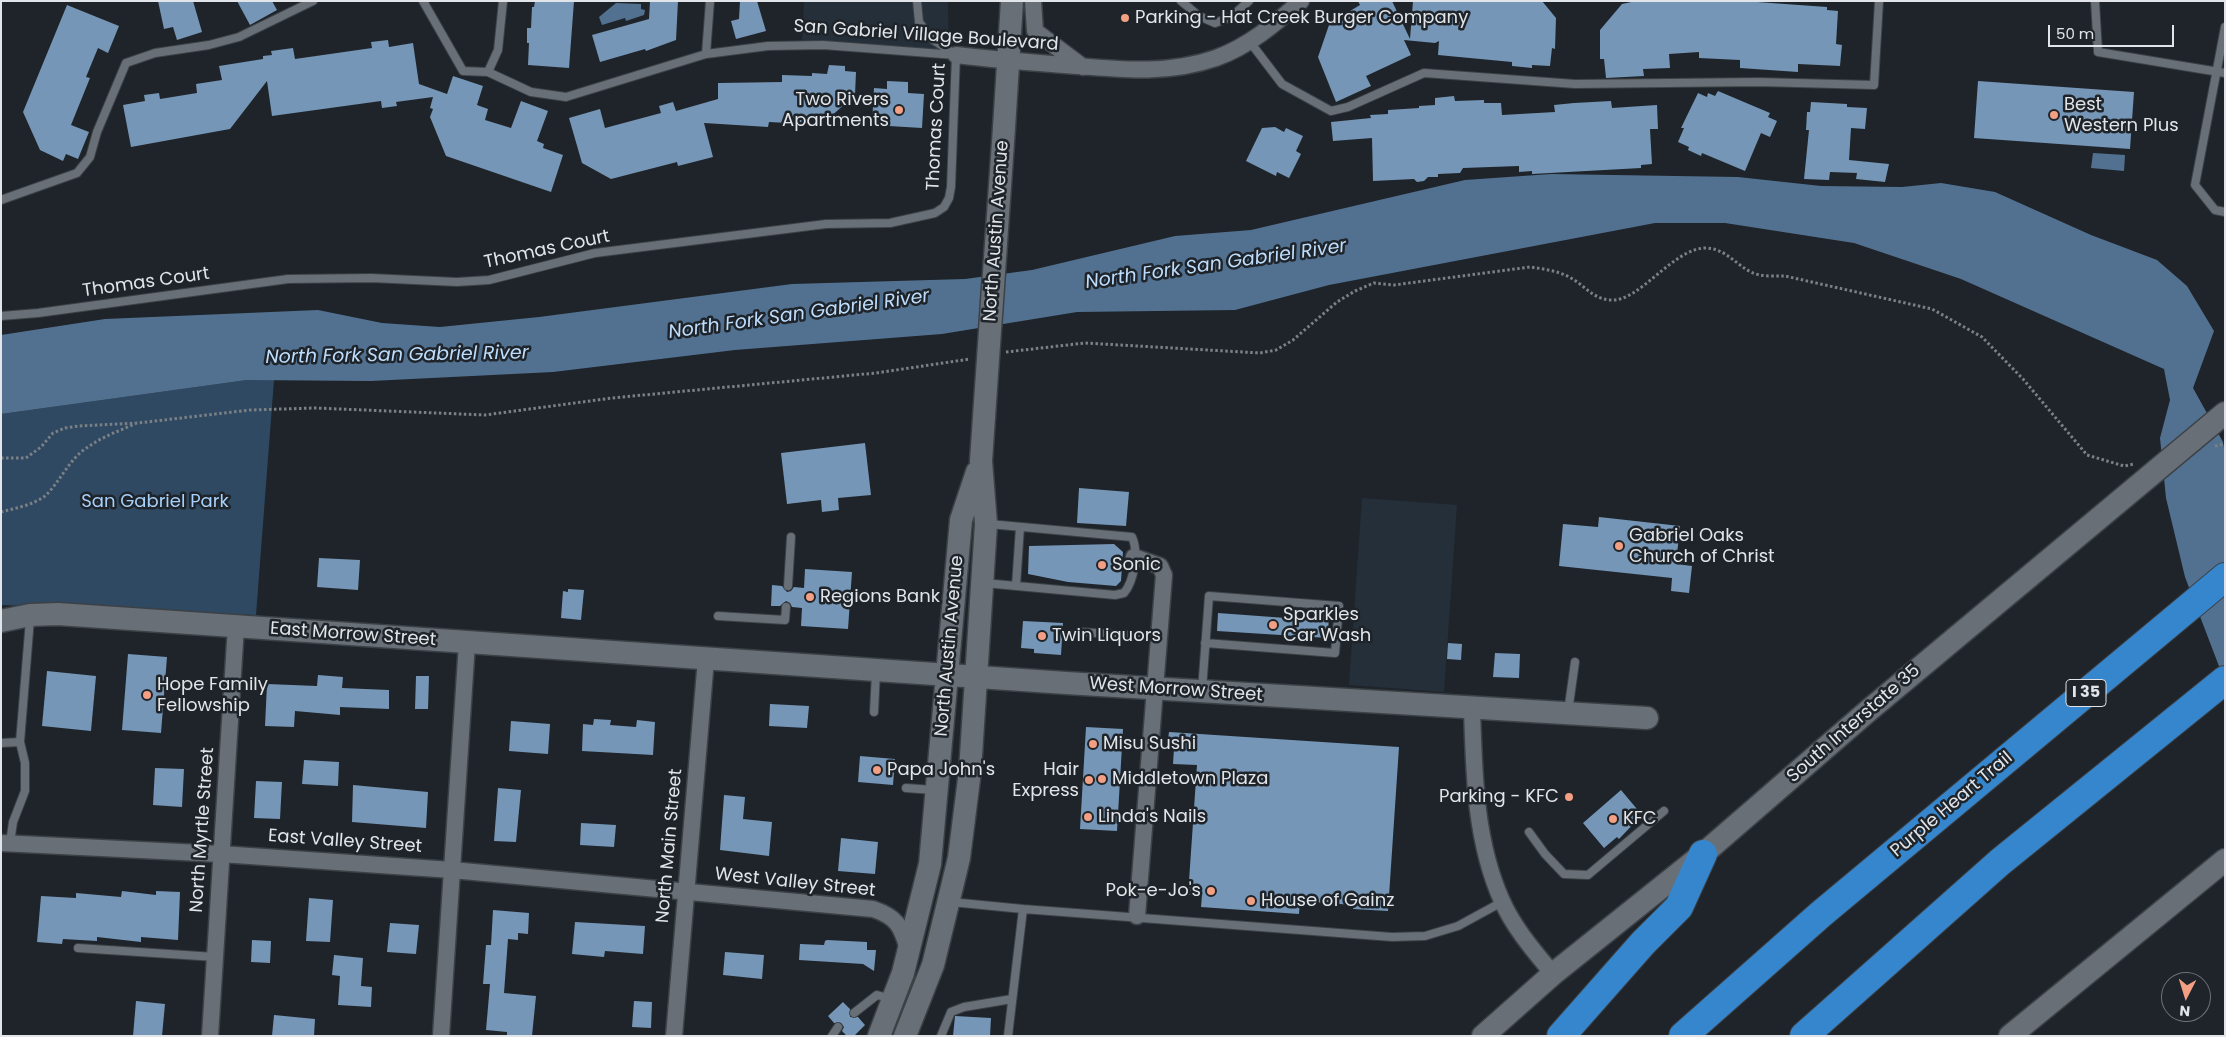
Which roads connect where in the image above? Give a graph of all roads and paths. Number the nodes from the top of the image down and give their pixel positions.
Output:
1 (313, 1) edge
2 (423, 1) edge
3 (503, 1) edge
4 (710, 1) edge
5 (917, 1) edge
6 (1012, 1) edge
7 (1033, 1) edge
8 (1181, 1) edge
9 (1249, 1) edge
10 (1301, 1) edge
11 (1879, 1) edge
12 (2095, 1) edge
13 (2225, 27) edge
14 (1250, 42) junction
15 (706, 54) junction
16 (956, 55) junction
17 (1008, 62) junction
18 (1083, 67) junction
19 (488, 72) junction
20 (2221, 72) edge
21 (1, 200) edge
22 (2225, 212) edge
23 (1, 316) edge
24 (1005, 352) dead end
25 (979, 357) dead end
26 (2225, 413) edge
27 (138, 423) junction
28 (1, 458) edge
29 (981, 461) junction
30 (2124, 466) dead end
31 (1, 512) edge
32 (986, 524) junction
33 (1020, 527) junction
34 (791, 537) dead end
35 (1134, 557) junction
36 (2225, 577) edge
37 (982, 583) junction
38 (788, 586) dead end
39 (1016, 586) junction
40 (786, 607) dead end
41 (30, 615) junction
42 (718, 616) dead end
43 (1, 621) edge
44 (236, 626) junction
45 (1080, 632) dead end
46 (1160, 637) junction
47 (1205, 643) junction
48 (466, 644) junction
49 (706, 659) junction
50 (1575, 662) dead end
51 (876, 670) junction
52 (948, 675) junction
53 (976, 677) junction
54 (2225, 680) edge
55 (1156, 689) junction
56 (1202, 692) junction
57 (1472, 709) junction
58 (874, 712) dead end
59 (1567, 715) junction
60 (1647, 718) dead end
61 (20, 742) junction
62 (1, 743) edge
63 (906, 788) dead end
64 (938, 791) junction
65 (1664, 811) dead end
66 (1529, 832) dead end
67 (6, 843) edge
68 (222, 854) junction
69 (1703, 854) junction
70 (2225, 860) edge
71 (452, 870) junction
72 (686, 892) junction
73 (949, 902) junction
74 (1502, 902) junction
75 (1023, 909) junction
76 (1137, 916) junction
77 (78, 948) dead end
78 (908, 949) junction
79 (215, 957) junction
80 (1552, 974) junction
81 (894, 999) junction
82 (1012, 999) junction
83 (854, 1014) dead end
84 (838, 1027) dead end
85 (907, 1035) edge
86 (210, 1036) edge
87 (441, 1036) edge
88 (674, 1036) edge
89 (832, 1036) edge
90 (879, 1036) edge
91 (941, 1036) edge
92 (1008, 1036) edge
93 (1483, 1036) edge
94 (1561, 1036) edge
95 (1683, 1036) edge
96 (1804, 1036) edge
97 (2010, 1036) edge

1 - 21 lane
2 - 19 lane, San Gabriel Village Boulevard
3 - 19 lane
4 - 15 lane
5 - 16 lane
6 - 17 main road, North Austin Avenue
7 - 18 street, San Gabriel Village Boulevard
8 - 9 lane
10 - 14 street, San Gabriel Village Boulevard
11 - 14 lane
12 - 20 lane
13 - 20 lane
14 - 18 street, San Gabriel Village Boulevard
15 - 16 lane, San Gabriel Village Boulevard
15 - 19 lane, San Gabriel Village Boulevard
16 - 17 street, San Gabriel Village Boulevard
16 - 23 lane, Thomas Court
17 - 18 street, San Gabriel Village Boulevard
17 - 29 main road, North Austin Avenue, bridge
20 - 22 lane
24 - 30 path
25 - 27 path
26 - 69 main road, South Interstate 35
27 - 28 path
27 - 31 path
29 - 32 main road, North Austin Avenue
29 - 52 main road, North Austin Avenue
32 - 33 lane
32 - 37 main road, North Austin Avenue
33 - 35 lane
33 - 39 lane
34 - 38 lane
35 - 39 lane
35 - 46 street
36 - 95 highway, Purple Heart Trail / I 35
37 - 39 lane
37 - 53 main road, North Austin Avenue
40 - 42 lane
41 - 43 main road, East Morrow Street
41 - 44 main road, East Morrow Street
41 - 61 lane
44 - 48 main road, East Morrow Street
44 - 68 street, North Myrtle Street
45 - 46 lane
46 - 55 street
47 - 47 lane
47 - 56 lane
48 - 49 main road, East Morrow Street
48 - 71 street
49 - 51 main road, West Morrow Street
49 - 72 street, North Main Street
50 - 59 lane
51 - 52 main road, West Morrow Street
51 - 58 lane
52 - 53 main road, West Morrow Street
52 - 64 main road, North Austin Avenue
53 - 55 main road, West Morrow Street
53 - 73 main road, North Austin Avenue
54 - 96 highway
55 - 56 main road, West Morrow Street
55 - 76 street
56 - 57 main road, West Morrow Street
57 - 59 main road, West Morrow Street
57 - 74 street
59 - 60 main road, West Morrow Street
61 - 62 lane
61 - 67 lane
63 - 64 lane
64 - 78 main road, North Austin Avenue
65 - 66 lane
67 - 68 street, East Valley Street
68 - 71 street, East Valley Street
68 - 79 street, North Myrtle Street
69 - 80 main road, South Interstate 35
69 - 94 highway
70 - 97 main road
71 - 72 street, East Valley Street
71 - 87 street
72 - 78 street, West Valley Street
72 - 88 street, North Main Street
73 - 75 lane
73 - 85 main road, North Austin Avenue
74 - 76 lane
74 - 80 street
75 - 76 lane
75 - 82 lane
77 - 79 lane
78 - 81 main road, North Austin Avenue
79 - 86 street, North Myrtle Street
80 - 93 main road, South Interstate 35
81 - 83 lane
81 - 90 main road, North Austin Avenue
82 - 91 lane
82 - 92 lane
84 - 89 lane

